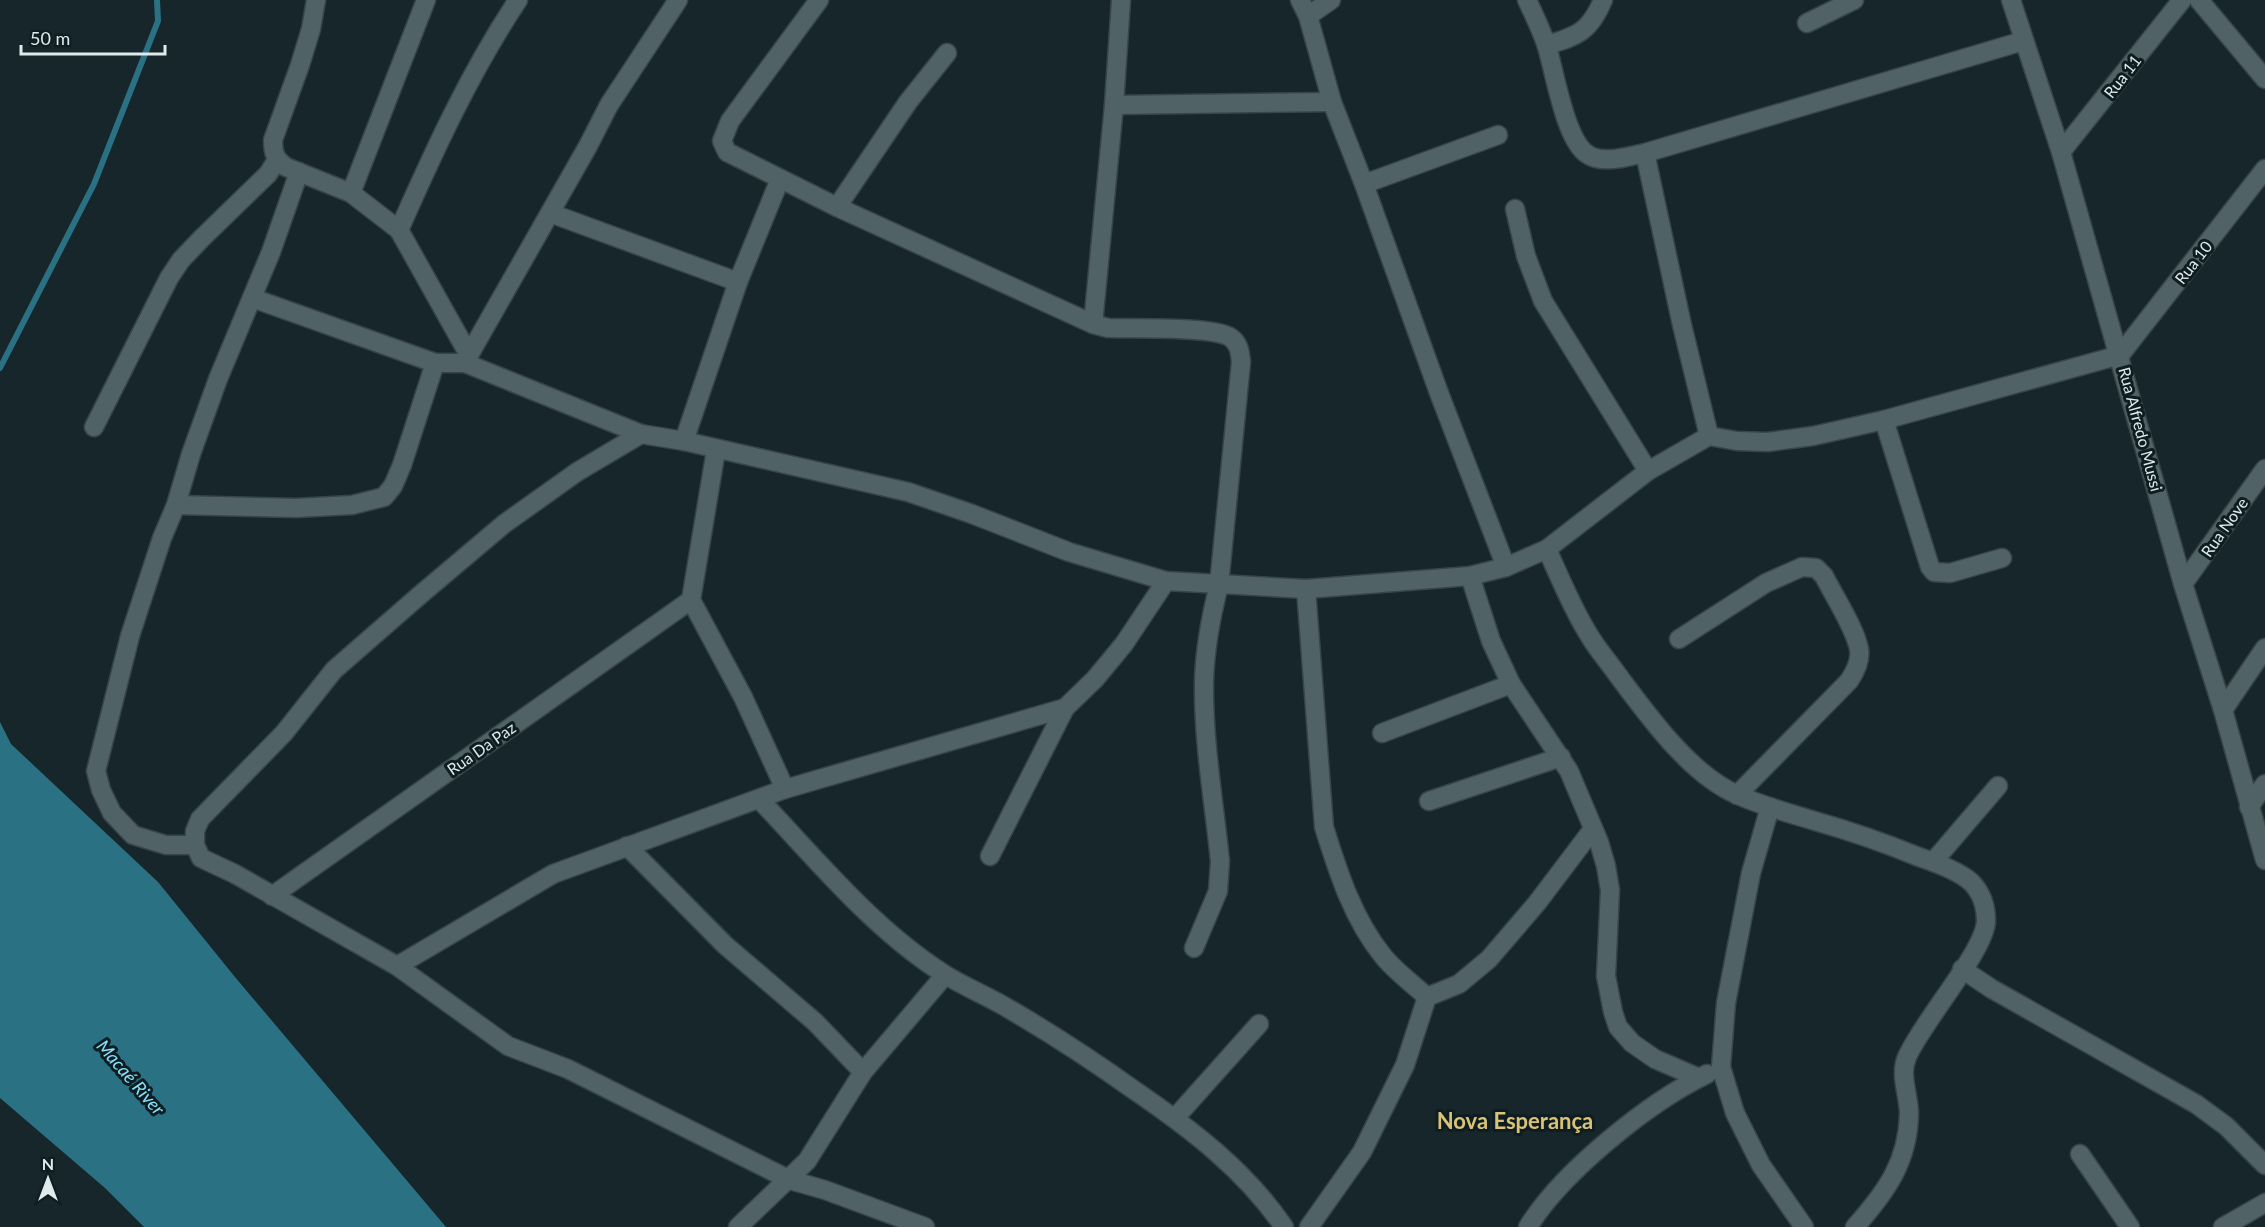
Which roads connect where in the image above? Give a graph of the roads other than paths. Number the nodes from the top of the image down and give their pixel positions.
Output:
1 (316, 0) edge
2 (426, 0) edge
3 (518, 0) edge
4 (678, 0) edge
5 (819, 0) edge
6 (1121, 0) edge
7 (1331, 0) edge
8 (1527, 0) edge
9 (1603, 0) edge
10 (1854, 0) edge
11 (2011, 0) edge
12 (2182, 0) edge
13 (2199, 0) edge
14 (1304, 8) edge
15 (1807, 23) dead end
16 (2023, 41) junction
17 (1547, 45) junction
18 (947, 53) dead end
19 (2265, 79) edge
20 (1332, 102) junction
21 (1114, 105) junction
22 (1498, 135) dead end
23 (2061, 152) junction
24 (1645, 153) junction
25 (277, 160) junction
26 (2265, 169) edge
27 (299, 172) junction
28 (780, 179) junction
29 (1364, 184) junction
30 (351, 194) junction
31 (837, 207) junction
32 (1515, 209) dead end
33 (550, 213) junction
34 (399, 230) junction
35 (738, 282) junction
36 (252, 297) junction
37 (1093, 324) junction
38 (2120, 355) junction
39 (467, 359) junction
40 (435, 363) junction
41 (1884, 420) junction
42 (94, 427) dead end
43 (641, 434) junction
44 (1709, 436) junction
45 (684, 441) junction
46 (716, 450) junction
47 (2265, 470) edge
48 (1647, 471) junction
49 (176, 505) junction
50 (1546, 549) junction
51 (2002, 558) dead end
52 (1506, 567) junction
53 (1470, 576) junction
54 (1166, 581) junction
55 (2183, 584) junction
56 (1219, 585) junction
57 (1306, 589) junction
58 (691, 600) junction
59 (1679, 639) dead end
60 (2265, 648) edge
61 (1511, 684) junction
62 (1065, 708) junction
63 (2223, 710) junction
64 (1382, 733) dead end
65 (1561, 758) junction
66 (2265, 784) edge
67 (1998, 786) dead end
68 (785, 789) junction
69 (1737, 795) junction
70 (760, 800) junction
71 (1429, 801) dead end
72 (1770, 807) junction
73 (2249, 807) junction
74 (1593, 829) junction
75 (195, 845) junction
76 (627, 846) junction
77 (990, 856) dead end
78 (2265, 860) edge
79 (1933, 862) junction
80 (272, 896) junction
81 (1194, 948) dead end
82 (397, 966) junction
83 (1962, 969) junction
84 (945, 975) junction
85 (1427, 996) junction
86 (1259, 1024) dead end
87 (1721, 1067) junction
88 (863, 1071) junction
89 (1699, 1078) junction
90 (1174, 1118) junction
91 (2080, 1154) dead end
92 (2265, 1165) edge
93 (789, 1180) junction
94 (2265, 1203) edge
95 (738, 1227) edge
96 (926, 1227) edge
97 (1284, 1227) edge
98 (1309, 1227) edge
99 (1528, 1227) edge
100 (1804, 1227) edge
101 (1855, 1227) edge
102 (2130, 1227) edge
103 (2223, 1227) edge

1 - 25 street
2 - 30 street
3 - 34 street
4 - 33 street
5 - 28 street
6 - 21 street
7 - 14 street
8 - 17 street
9 - 17 street
10 - 15 street
11 - 16 street, Rua Alfredo Mussi
12 - 23 street, Rua 11
13 - 19 street
14 - 20 street
16 - 23 street, Rua Alfredo Mussi
16 - 24 street
17 - 24 street
18 - 31 street
20 - 21 street
20 - 29 street
21 - 37 street
22 - 29 street
23 - 38 street, Rua Alfredo Mussi
24 - 44 street
25 - 27 street
25 - 42 street
26 - 38 street, Rua 10
27 - 30 street
27 - 36 street
28 - 31 street
28 - 35 street
29 - 52 street
30 - 34 street
31 - 37 street
32 - 48 street
33 - 35 street
33 - 39 street
34 - 39 street
35 - 45 street
36 - 40 street
36 - 49 street
37 - 56 street
38 - 41 street
38 - 55 street, Rua Alfredo Mussi
39 - 40 street
39 - 43 street
40 - 49 street
41 - 44 street
41 - 51 street
43 - 45 street
43 - 75 street
44 - 48 street
45 - 46 street
46 - 54 street
46 - 58 street
47 - 55 street, Rua Nove
48 - 50 street
49 - 75 street
50 - 52 street
50 - 69 street
52 - 53 street
53 - 57 street
53 - 61 street
54 - 56 street
54 - 62 street
55 - 63 street, Rua Alfredo Mussi
56 - 57 street
56 - 81 street
57 - 85 street
58 - 68 street
58 - 80 street, Rua Da Paz
59 - 69 street
60 - 63 street
61 - 64 street
61 - 65 street
62 - 68 street
62 - 77 street
63 - 73 street, Rua Alfredo Mussi
65 - 71 street
65 - 74 street
66 - 73 street
67 - 79 street
68 - 70 street
69 - 72 street
70 - 76 street
70 - 84 street
72 - 79 street
72 - 87 street
73 - 78 street, Rua Alfredo Mussi
74 - 85 street
74 - 89 street
75 - 80 street
76 - 82 street
76 - 88 street
79 - 83 street
80 - 82 street
82 - 93 street
83 - 92 street
83 - 101 street
84 - 88 street
84 - 90 street
85 - 98 street
86 - 90 street
87 - 89 street
87 - 100 street
88 - 93 street
89 - 99 street
90 - 97 street
91 - 102 street
93 - 95 street
93 - 96 street
94 - 103 street

